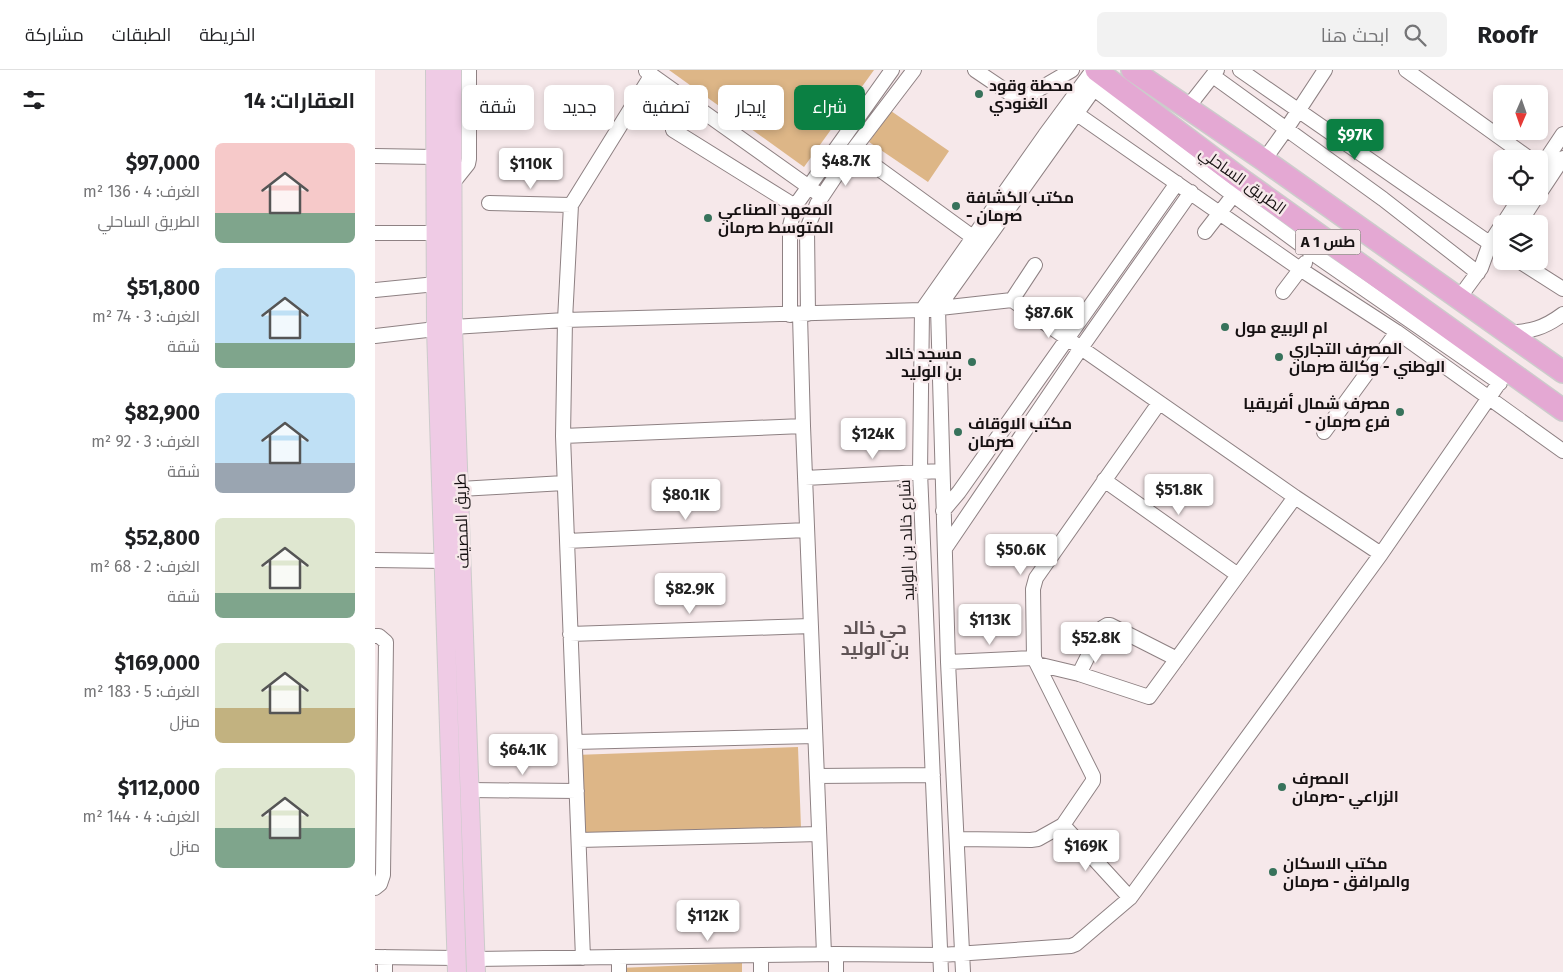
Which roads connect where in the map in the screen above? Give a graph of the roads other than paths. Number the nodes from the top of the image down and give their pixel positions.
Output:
1 (435, 70) edge
2 (452, 70) edge
3 (469, 70) edge
4 (892, 70) edge
5 (914, 70) edge
6 (975, 70) edge
7 (1072, 70) edge
8 (1240, 70) edge
9 (1325, 70) edge
10 (1406, 70) edge
11 (1134, 71) edge
12 (648, 73) edge
13 (1215, 73) edge
14 (1097, 77) edge
15 (1188, 107) junction
16 (1298, 110) junction
17 (1077, 114) junction
18 (1287, 128) junction
19 (673, 130) dead end
20 (1563, 134) edge
21 (1051, 139) junction
22 (853, 150) junction
23 (1517, 150) edge
24 (375, 156) edge
25 (1548, 156) edge
26 (435, 157) junction
27 (1563, 158) edge
28 (1263, 160) junction
29 (1548, 164) edge
30 (1177, 183) junction
31 (452, 184) junction
32 (808, 187) junction
33 (1239, 188) junction
34 (1191, 192) junction
35 (822, 197) junction
36 (489, 203) dead end
37 (571, 205) junction
38 (795, 206) junction
39 (1219, 212) junction
40 (1205, 232) dead end
41 (375, 233) edge
42 (436, 233) junction
43 (974, 238) junction
44 (1493, 245) edge
45 (1319, 247) junction
46 (1493, 253) edge
47 (1035, 265) dead end
48 (1300, 269) junction
49 (1479, 270) junction
50 (1534, 270) edge
51 (436, 284) junction
52 (1563, 288) edge
53 (375, 290) edge
54 (1283, 292) dead end
55 (1459, 298) junction
56 (1012, 300) junction
57 (938, 308) junction
58 (922, 310) junction
59 (1563, 314) edge
60 (799, 315) junction
61 (565, 320) junction
62 (445, 328) junction
63 (1397, 332) junction
64 (1507, 333) junction
65 (375, 336) edge
66 (1067, 338) junction
67 (1081, 348) junction
68 (1563, 372) edge
69 (1504, 377) junction
70 (1486, 402) junction
71 (1159, 403) junction
72 (1563, 410) edge
73 (803, 426) junction
74 (1324, 432) dead end
75 (563, 436) junction
76 (1563, 451) edge
77 (941, 471) junction
78 (920, 472) junction
79 (805, 478) junction
80 (1104, 480) junction
81 (564, 483) junction
82 (460, 489) junction
83 (959, 492) junction
84 (1295, 497) junction
85 (974, 503) junction
86 (943, 511) junction
87 (807, 530) junction
88 (567, 541) junction
89 (945, 547) junction
90 (1381, 554) junction
91 (375, 560) edge
92 (444, 560) junction
93 (1238, 575) junction
94 (811, 626) junction
95 (570, 634) junction
96 (375, 636) edge
97 (1177, 659) junction
98 (1035, 661) junction
99 (948, 662) junction
100 (1079, 674) junction
101 (815, 736) junction
102 (575, 742) junction
103 (933, 775) junction
104 (817, 776) junction
105 (469, 790) junction
106 (577, 791) junction
107 (1063, 825) junction
108 (819, 834) junction
109 (957, 839) junction
110 (579, 840) junction
111 (375, 888) edge
112 (1130, 898) junction
113 (962, 953) junction
114 (830, 954) junction
115 (761, 955) junction
116 (941, 955) junction
117 (380, 957) edge
118 (619, 957) junction
119 (578, 963) edge
120 (456, 965) edge
121 (476, 966) edge
122 (385, 972) edge
123 (619, 972) edge
124 (761, 972) edge
125 (837, 972) edge
126 (941, 972) edge
127 (963, 972) edge

1 - 26 main road, طريق المصيف
2 - 31 main road, طريق المصيف
3 - 31 street
4 - 32 street
5 - 22 street
6 - 7 street
8 - 16 street
9 - 16 street
10 - 23 street
11 - 15 highway, الطريق الساحلي / A 1 طس
12 - 32 street
12 - 37 street
13 - 15 street
13 - 18 street
14 - 17 street
14 - 21 street
14 - 33 highway, الطريق الساحلي / A 1 طس
15 - 28 highway, الطريق الساحلي / A 1 طس
16 - 18 street
16 - 44 street
17 - 21 street
17 - 30 street
18 - 28 street
18 - 49 street
19 - 38 street
20 - 25 street
21 - 43 street
21 - 57 street
22 - 35 street
22 - 43 street
24 - 26 street
26 - 42 main road, طريق المصيف
27 - 29 street
28 - 55 highway, الطريق الساحلي / A 1 طس
30 - 34 street
30 - 66 street
31 - 62 main road, طريق المصيف
32 - 35 street
32 - 38 street
33 - 39 street
33 - 45 highway, الطريق الساحلي / A 1 طس
34 - 39 street
34 - 67 street
35 - 60 street
36 - 37 street
37 - 61 street
38 - 60 street
39 - 40 street
39 - 48 street
41 - 42 street
42 - 51 main road, طريق المصيف
43 - 58 street
45 - 48 street
45 - 69 highway, الطريق الساحلي / A 1 طس
46 - 49 street
47 - 56 street
48 - 54 street
48 - 63 street
49 - 55 street
50 - 52 street
51 - 53 street
51 - 62 main road, طريق المصيف
55 - 64 highway, الطريق الساحلي / A 1 طس
56 - 57 street
56 - 66 street
57 - 58 street
57 - 77 street
58 - 60 street
58 - 78 street, شارع خالد بن الوليد
59 - 64 street
60 - 61 street
60 - 73 street
61 - 62 street
61 - 75 street
62 - 65 street
62 - 82 main road, طريق المصيف
62 - 92 main road, طريق المصيف
63 - 70 street
63 - 74 street
64 - 68 highway, الطريق الساحلي / A 1 طس
66 - 67 street
66 - 83 street
67 - 71 street
67 - 85 street
69 - 70 street
69 - 72 highway, الطريق الساحلي / A 1 طس
70 - 76 street
70 - 90 street
71 - 80 street
71 - 84 street
73 - 75 street
73 - 79 street
75 - 81 street
77 - 78 street
77 - 86 street
78 - 79 street
78 - 103 street, شارع خالد بن الوليد
79 - 87 street
80 - 93 street
80 - 98 street
81 - 82 street
81 - 88 street
82 - 105 main road, طريق المصيف
83 - 85 street
83 - 86 street
84 - 90 street
84 - 93 street
85 - 89 street
86 - 89 street
87 - 88 street
87 - 94 street
88 - 95 street
89 - 99 street
90 - 112 street
91 - 92 street
92 - 120 main road, طريق المصيف
93 - 97 street
94 - 95 street
94 - 101 street
95 - 102 street
96 - 111 street
97 - 100 street
97 - 100 street
98 - 99 street
98 - 100 street
98 - 107 street
99 - 109 street
101 - 102 street
101 - 104 street
102 - 106 street
103 - 104 street
103 - 116 street, شارع خالد بن الوليد
104 - 108 street
105 - 106 street
105 - 121 main road, طريق المصيف
106 - 110 street
107 - 109 street
107 - 112 street
108 - 110 street
108 - 114 street
109 - 113 street
110 - 119 street
112 - 113 street
113 - 116 street
113 - 127 street
114 - 115 street
114 - 116 street
114 - 125 street
115 - 118 street
115 - 124 street
116 - 126 street, شارع خالد بن الوليد
117 - 120 street
117 - 122 street
118 - 119 street
118 - 123 street
119 - 121 street

